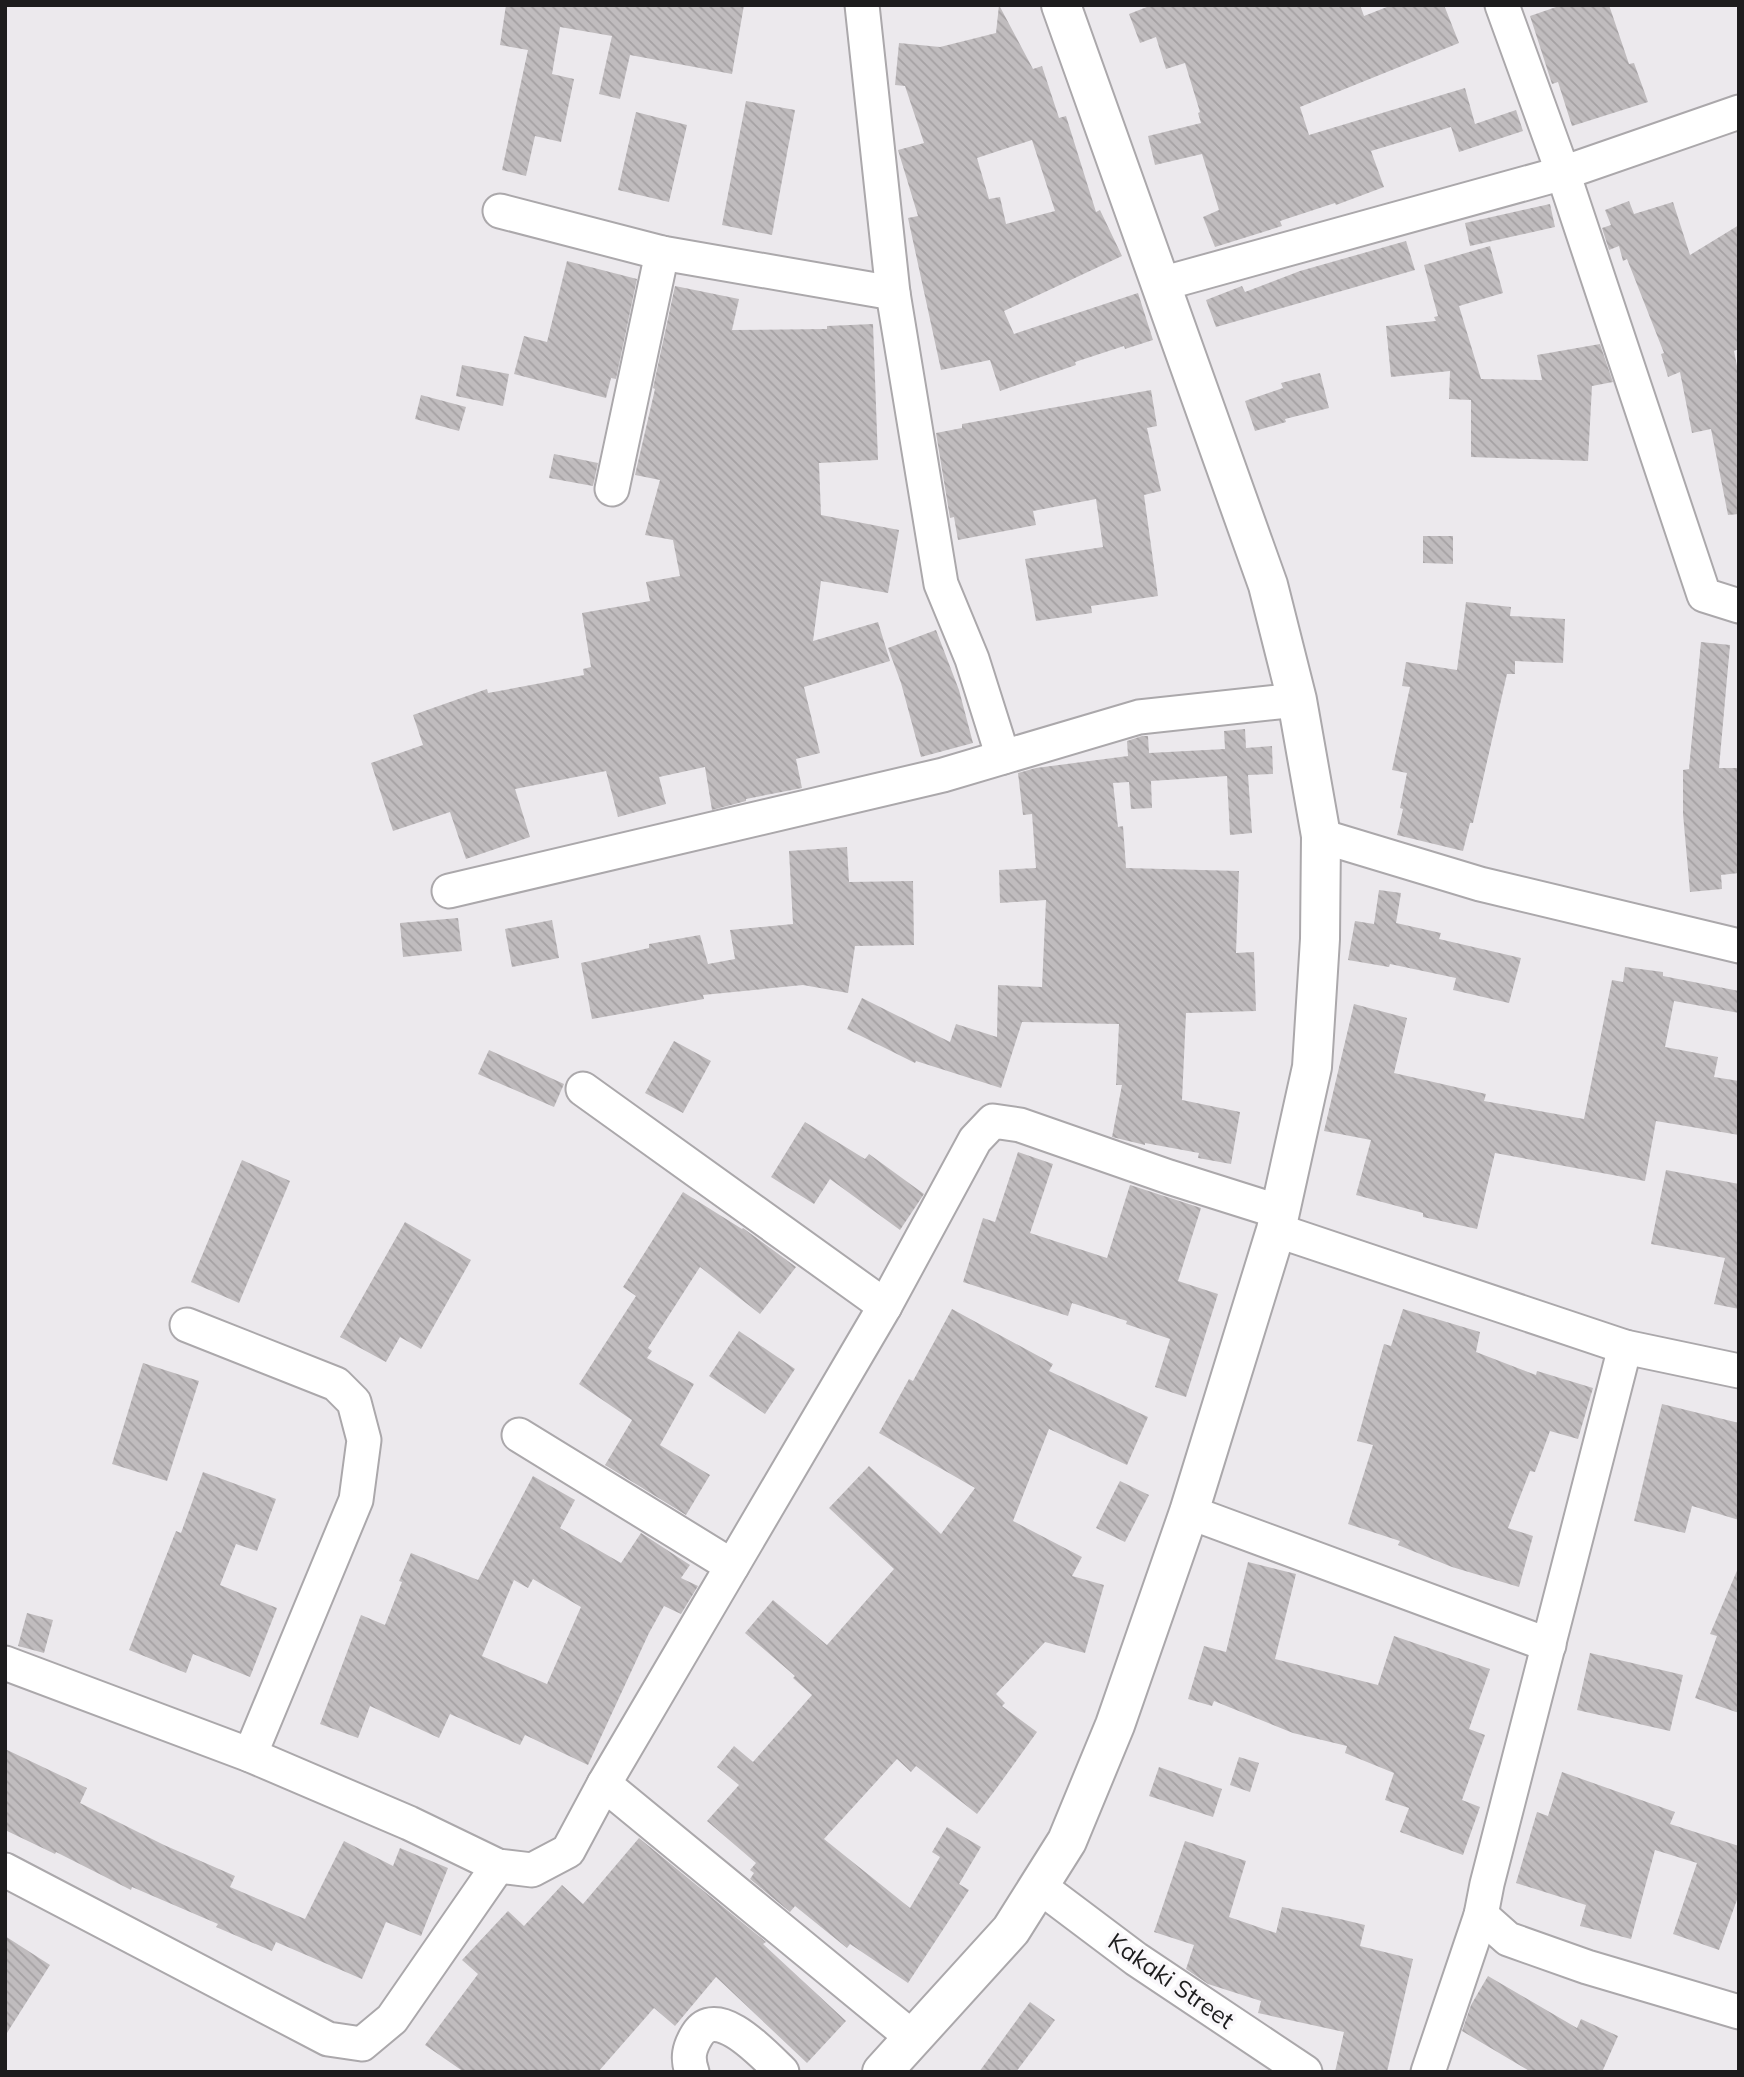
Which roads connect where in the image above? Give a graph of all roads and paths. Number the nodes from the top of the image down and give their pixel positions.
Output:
1 (862, 5) edge
2 (1061, 5) edge
3 (1502, 5) edge
4 (1739, 112) edge
5 (1563, 173) junction
6 (500, 211) dead end
7 (662, 253) junction
8 (1161, 284) junction
9 (893, 293) junction
10 (612, 489) dead end
11 (1739, 606) edge
12 (1297, 701) junction
13 (1003, 757) junction
14 (1321, 836) junction
15 (449, 891) dead end
16 (1739, 946) edge
17 (583, 1089) dead end
18 (1278, 1221) junction
19 (885, 1306) junction
20 (187, 1325) dead end
21 (1625, 1347) junction
22 (1739, 1371) edge
23 (519, 1435) dead end
24 (1189, 1512) junction
25 (732, 1566) junction
26 (1549, 1645) junction
27 (5, 1663) edge
28 (250, 1755) junction
29 (604, 1784) junction
30 (498, 1866) junction
31 (5, 1870) edge
32 (1040, 1886) junction
33 (1481, 1915) junction
34 (1739, 2012) edge
35 (913, 2038) junction
36 (692, 2072) edge
37 (782, 2072) edge
38 (882, 2072) edge
39 (1305, 2072) edge
40 (1427, 2072) edge

1 - 9 street
2 - 8 street
3 - 5 street
4 - 5 street
5 - 8 street
5 - 11 street
6 - 7 street
7 - 9 street
7 - 10 street
8 - 12 street
9 - 13 street
12 - 13 street
12 - 14 street
13 - 15 street
14 - 16 street
14 - 18 street
17 - 19 street
18 - 19 street
18 - 21 street
18 - 24 street
19 - 25 street
20 - 28 street
21 - 22 street
21 - 26 street
23 - 25 street
24 - 26 street
24 - 32 street
25 - 29 street
26 - 33 street
27 - 28 street
28 - 30 street
29 - 30 street
29 - 35 street
30 - 31 street
32 - 35 street
32 - 39 street, Kakaki Street
33 - 34 street
33 - 40 street
35 - 38 street
36 - 37 street

